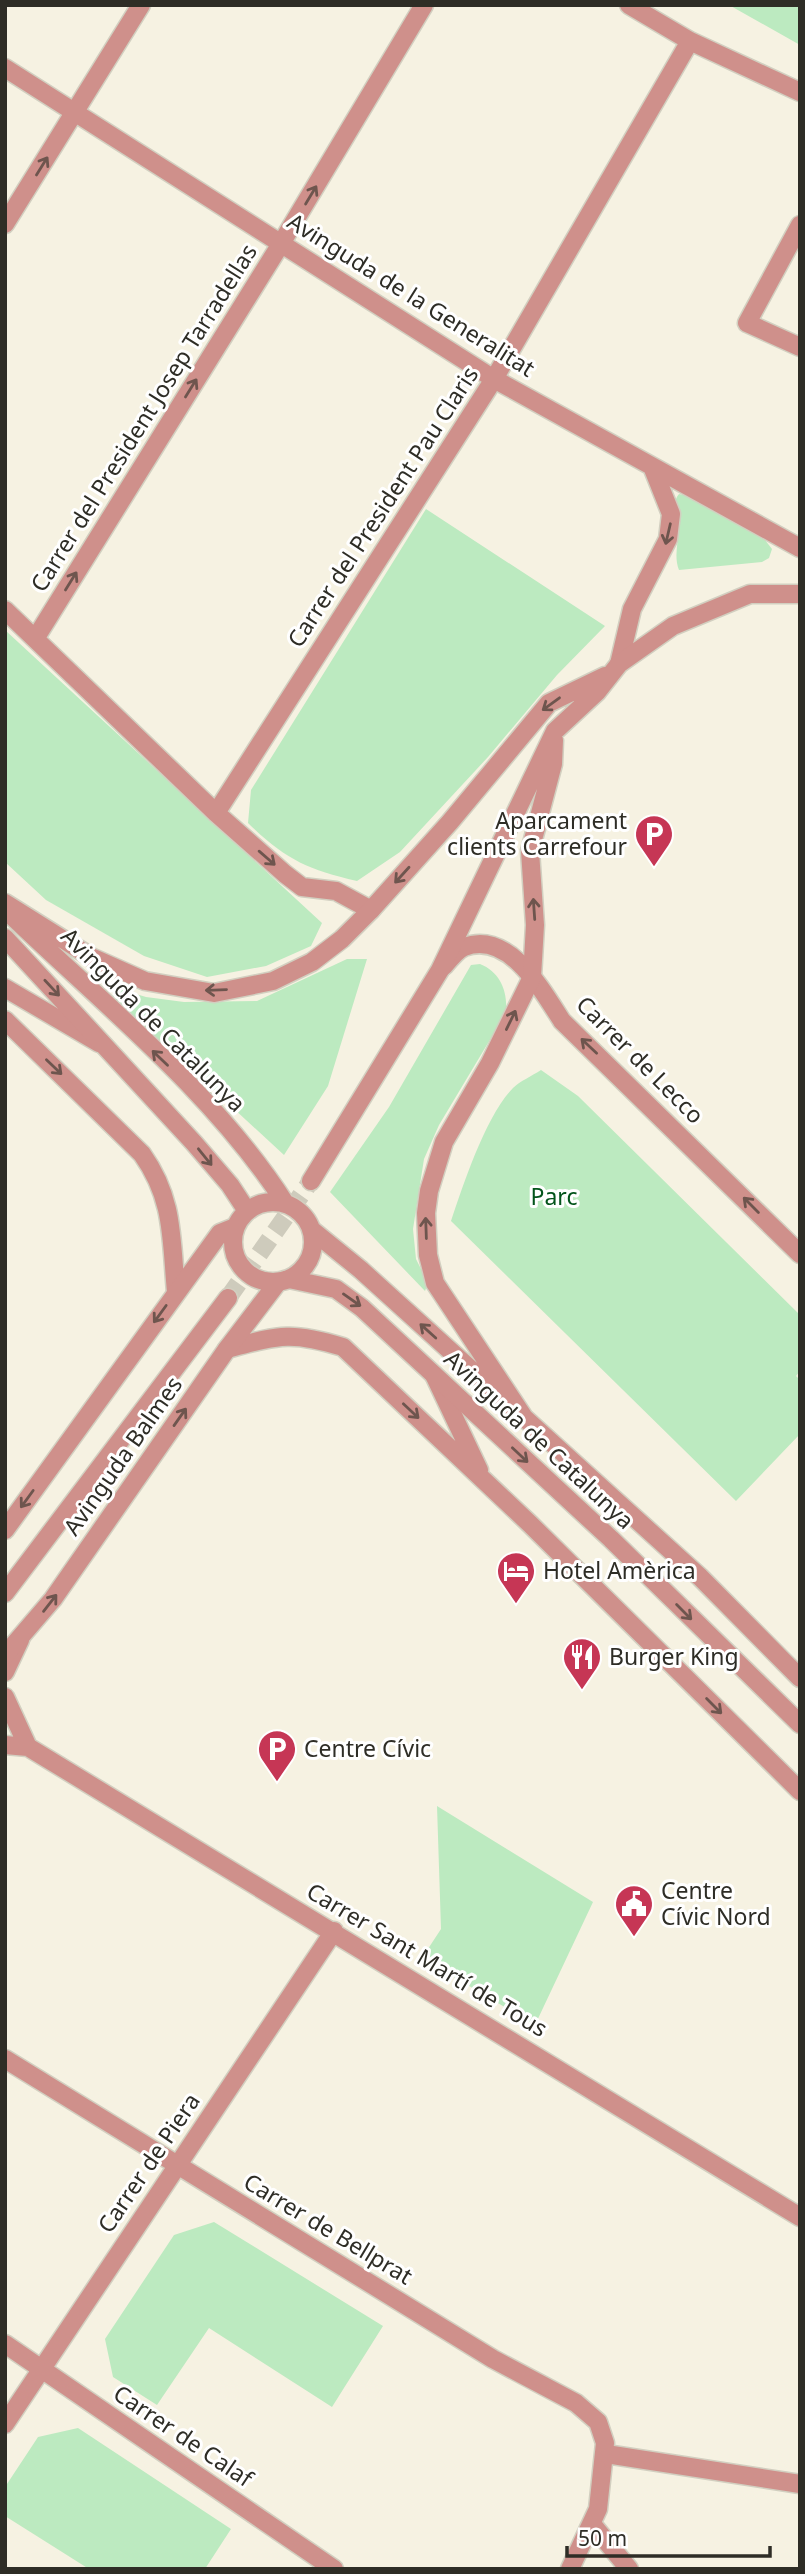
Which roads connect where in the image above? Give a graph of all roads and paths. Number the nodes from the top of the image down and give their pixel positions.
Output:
1 (141, 5) edge
2 (424, 5) edge
3 (629, 5) edge
4 (690, 41) junction
5 (5, 68) edge
6 (800, 92) edge
7 (75, 113) junction
8 (5, 224) edge
9 (797, 235) edge
10 (282, 242) junction
11 (800, 347) edge
12 (494, 379) junction
13 (661, 473) junction
14 (800, 548) edge
15 (800, 594) edge
16 (5, 610) edge
17 (35, 639) junction
18 (615, 668) junction
19 (555, 731) junction
20 (216, 813) junction
21 (5, 903) edge
22 (5, 909) edge
23 (371, 910) junction
24 (5, 938) edge
25 (440, 970) junction
26 (532, 977) junction
27 (5, 988) edge
28 (5, 1020) edge
29 (111, 1050) junction
30 (311, 1181) tunnel mouth
31 (285, 1203) junction
32 (247, 1211) junction
33 (235, 1227) junction
34 (313, 1231) junction
35 (800, 1254) edge
36 (284, 1280) junction
37 (176, 1292) junction
38 (228, 1298) tunnel mouth
39 (228, 1349) junction
40 (434, 1375) junction
41 (523, 1416) junction
42 (483, 1479) junction
43 (5, 1530) edge
44 (33, 1560) junction
45 (5, 1593) edge
46 (5, 1608) edge
47 (20, 1638) junction
48 (5, 1655) edge
49 (5, 1672) edge
50 (800, 1678) edge
51 (5, 1697) edge
52 (800, 1724) edge
53 (5, 1745) edge
54 (28, 1746) junction
55 (800, 1791) edge
56 (334, 1931) junction
57 (5, 2059) edge
58 (177, 2166) junction
59 (800, 2217) edge
60 (5, 2344) edge
61 (41, 2368) junction
62 (5, 2424) edge
63 (606, 2454) junction
64 (800, 2484) edge
65 (592, 2524) junction
66 (334, 2569) edge
67 (570, 2569) edge
68 (629, 2569) edge

1 - 7 street
10 -> 2 street, Carrer del President Josep Tarradellas
3 - 4 street
4 - 6 street
4 - 12 street, Carrer del President Pau Claris
5 - 7 street, Avinguda de la Generalitat
8 -> 7 street
7 - 10 street, Avinguda de la Generalitat
9 - 11 street
10 - 12 street, Avinguda de la Generalitat
17 -> 10 street, Carrer del President Josep Tarradellas
12 - 13 street, Avinguda de la Generalitat
12 - 20 street, Carrer del President Pau Claris
13 - 14 street, Avinguda de la Generalitat
13 -> 18 street
15 - 18 street
16 - 17 street
17 - 20 street
18 - 19 street
18 -> 23 street
19 - 25 street
26 -> 19 street
20 -> 23 street
23 -> 21 street
31 -> 22 street, Avinguda de Catalunya
24 -> 29 street, Avinguda de Catalunya
25 - 26 street, Carrer de Lecco
25 - 30 street
35 -> 26 street, Carrer de Lecco
41 -> 26 street
27 - 29 street
28 -> 37 street
29 -> 32 street, Avinguda de Catalunya
31 - 32 street
31 - 34 street
32 - 33 street
33 - 36 street
33 - 37 street
34 - 36 street
41 -> 34 street, Avinguda de Catalunya
36 - 39 street, Avinguda Balmes
36 -> 40 street, Avinguda de Catalunya
37 -> 43 street
38 - 44 street
39 -> 42 street
47 -> 39 street, Avinguda Balmes
40 - 42 street
40 -> 52 street, Avinguda de Catalunya
41 - 50 street, Avinguda de Catalunya
42 -> 55 street
44 - 45 street
44 - 46 street
47 - 48 street, Avinguda Balmes
47 - 49 street
51 - 54 street
53 - 54 street
54 - 56 street, Carrer Sant Martí de Tous
56 - 58 street, Carrer de Piera
56 - 59 street, Carrer Sant Martí de Tous
57 - 58 street, Carrer de Bellprat
58 - 61 street, Carrer de Piera
58 - 63 street, Carrer de Bellprat
60 - 61 street, Carrer de Calaf
61 - 62 street, Carrer de Piera
61 - 66 street, Carrer de Calaf
63 - 64 street
63 - 65 street
65 - 67 street
65 - 68 street

